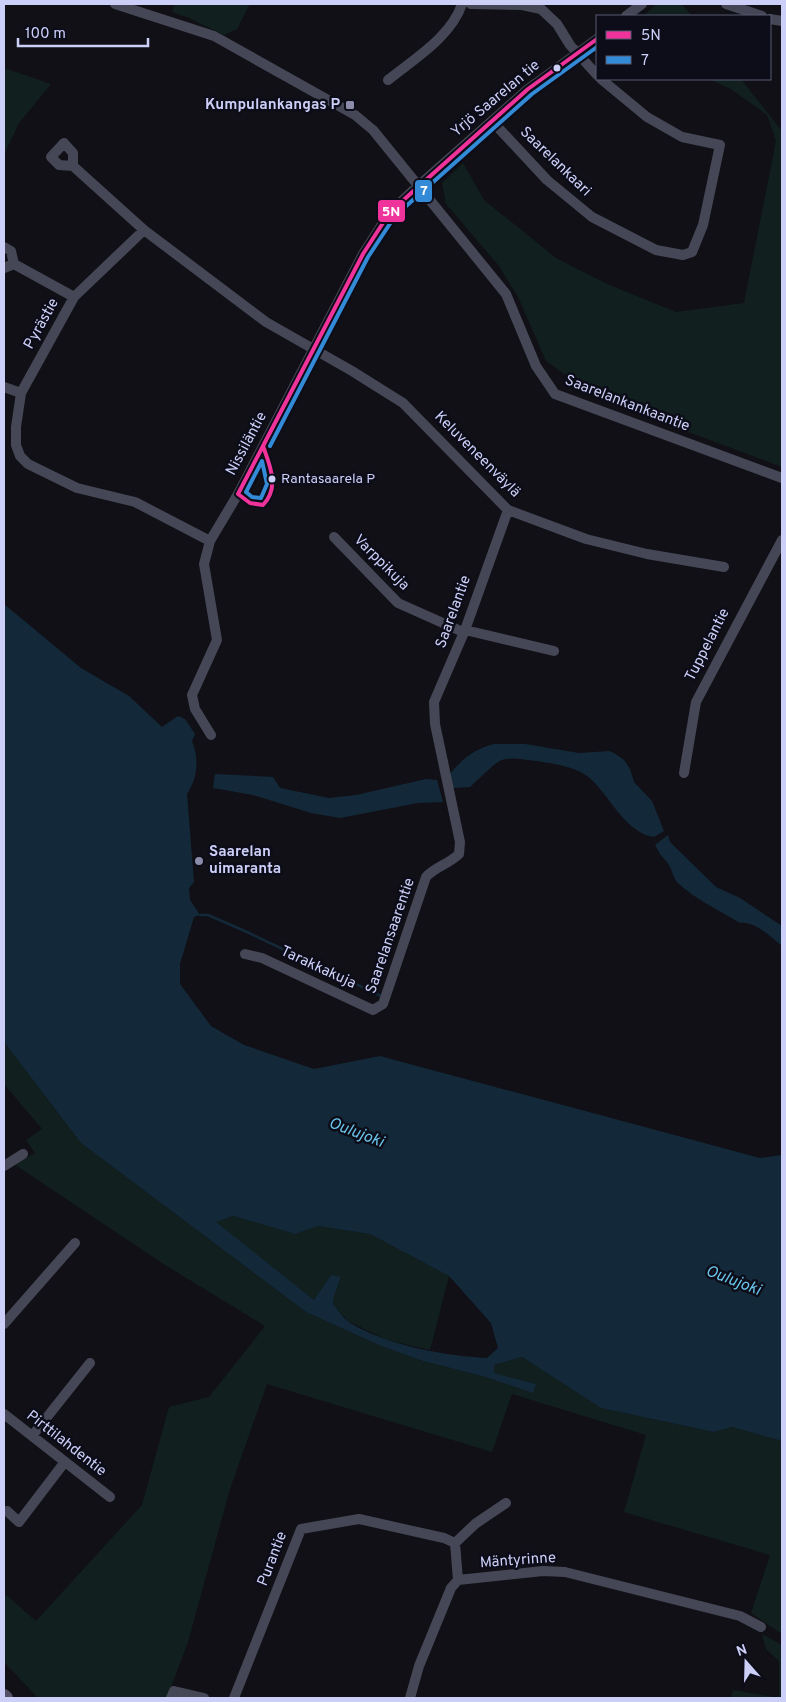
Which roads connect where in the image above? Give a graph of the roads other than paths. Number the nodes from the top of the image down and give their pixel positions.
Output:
1 (115, 4) edge
2 (462, 4) edge
3 (471, 4) edge
4 (642, 4) edge
5 (726, 4) edge
6 (135, 7) edge
7 (627, 15) edge
8 (759, 15) edge
9 (596, 40) edge
10 (578, 53) junction
11 (596, 73) edge
12 (388, 80) dead end
13 (602, 80) edge
14 (492, 120) junction
15 (73, 166) dead end
16 (417, 187) junction
17 (144, 230) junction
18 (4, 247) edge
19 (9, 266) edge
20 (74, 297) junction
21 (314, 350) junction
22 (4, 387) edge
23 (22, 393) junction
24 (782, 478) edge
25 (508, 510) junction
26 (334, 537) dead end
27 (782, 540) edge
28 (210, 541) junction
29 (724, 567) dead end
30 (464, 631) junction
31 (554, 651) dead end
32 (211, 734) dead end
33 (684, 773) dead end
34 (449, 797) joint
35 (245, 954) dead end
36 (377, 1010) joint
37 (23, 1154) dead end
38 (4, 1166) edge
39 (75, 1244) dead end
40 (4, 1324) edge
41 (90, 1363) dead end
42 (4, 1414) edge
43 (32, 1436) junction
44 (64, 1463) junction
45 (110, 1497) dead end
46 (506, 1503) dead end
47 (7, 1511) dead end
48 (455, 1543) junction
49 (458, 1580) junction
50 (761, 1627) dead end
51 (173, 1694) edge
52 (204, 1698) edge
53 (234, 1698) edge
54 (410, 1698) edge

1 - 6 street, Saarelankankaantie
2 - 12 street
3 - 10 street
4 - 7 street
5 - 8 street
6 - 16 street, Saarelankankaantie
9 - 10 street, Yrjö Saarelan tie
10 - 11 street
10 - 14 street, Yrjö Saarelan tie
13 - 14 street, Saarelankaari
14 - 16 street, Yrjö Saarelan tie
15 - 17 street
16 - 21 street, Nissiläntie
16 - 24 street, Saarelankankaantie
17 - 20 street, Pyrästie
17 - 21 street
18 - 19 street
19 - 20 street
20 - 23 street, Pyrästie
21 - 25 street, Keluveneenväylä
21 - 28 street, Nissiläntie
22 - 23 street
23 - 28 street, Pyrästie
25 - 29 street, Keluveneenväylä
25 - 30 street, Saarelantie
26 - 30 street, Varppikuja
27 - 33 street, Tuppelantie
28 - 32 street, Nissiläntie
30 - 31 street, Varppikuja
30 - 34 street, Saarelantie
34 - 36 street, Saarelansaarentie
35 - 36 street, Tarakkakuja
37 - 38 street
39 - 40 street
41 - 43 street
42 - 43 street, Pirttilahdentie
43 - 44 street, Pirttilahdentie
44 - 45 street, Pirttilahdentie
44 - 47 street
46 - 48 street
48 - 49 street
48 - 53 street, Purantie
49 - 50 street, Mäntyrinne
49 - 54 street
51 - 52 street

